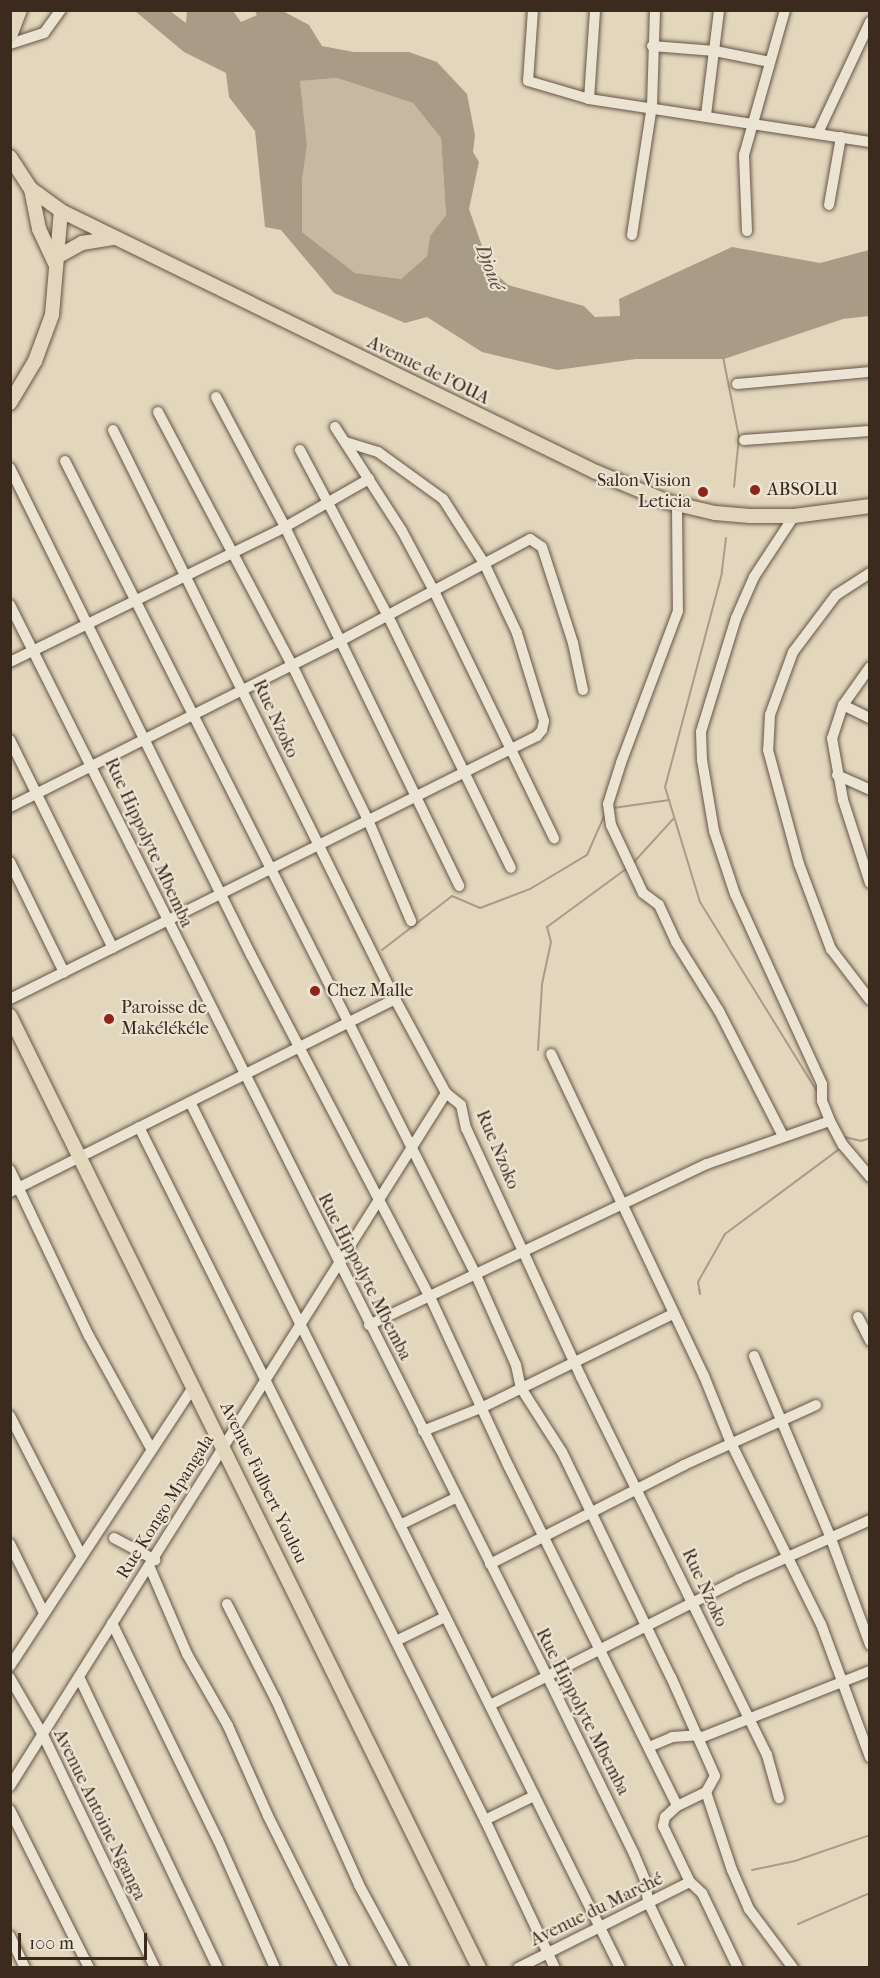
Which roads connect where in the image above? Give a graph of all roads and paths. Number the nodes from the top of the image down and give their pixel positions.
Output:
1 (20, 10) edge
2 (61, 10) edge
3 (533, 10) edge
4 (595, 10) edge
5 (656, 10) edge
6 (719, 10) edge
7 (785, 10) edge
8 (870, 21) edge
9 (10, 36) edge
10 (10, 44) edge
11 (652, 46) junction
12 (715, 51) junction
13 (770, 62) junction
14 (589, 99) junction
15 (652, 106) junction
16 (706, 115) junction
17 (755, 122) junction
18 (818, 133) junction
19 (841, 137) junction
20 (870, 142) edge
21 (10, 157) edge
22 (31, 189) junction
23 (829, 204) dead end
24 (61, 211) junction
25 (747, 231) dead end
26 (632, 235) dead end
27 (112, 238) junction
28 (57, 261) junction
29 (870, 372) edge
30 (737, 384) dead end
31 (216, 397) dead end
32 (10, 403) edge
33 (158, 412) dead end
34 (335, 427) dead end
35 (113, 430) dead end
36 (870, 431) edge
37 (744, 440) dead end
38 (346, 442) junction
39 (300, 450) dead end
40 (65, 461) dead end
41 (10, 468) edge
42 (369, 479) junction
43 (328, 503) junction
44 (677, 505) junction
45 (868, 506) edge
46 (794, 516) junction
47 (285, 527) junction
48 (233, 551) junction
49 (484, 563) junction
50 (870, 573) edge
51 (184, 576) junction
52 (434, 591) junction
53 (135, 600) junction
54 (10, 605) edge
55 (388, 616) junction
56 (88, 624) junction
57 (340, 641) junction
58 (35, 649) junction
59 (10, 662) edge
60 (292, 665) junction
61 (870, 667) edge
62 (583, 690) dead end
63 (244, 691) junction
64 (843, 705) junction
65 (193, 715) junction
66 (870, 718) edge
67 (10, 740) edge
68 (144, 740) junction
69 (512, 749) junction
70 (93, 765) junction
71 (464, 773) junction
72 (837, 775) junction
73 (870, 790) edge
74 (37, 793) junction
75 (416, 797) junction
76 (10, 807) edge
77 (368, 820) junction
78 (554, 838) dead end
79 (318, 845) junction
80 (865, 858) edge
81 (10, 862) edge
82 (271, 868) junction
83 (511, 868) dead end
84 (870, 884) edge
85 (459, 886) dead end
86 (221, 894) junction
87 (166, 921) junction
88 (411, 921) dead end
89 (113, 948) junction
90 (64, 972) junction
91 (10, 999) edge
92 (395, 999) junction
93 (870, 1000) edge
94 (10, 1016) edge
95 (348, 1019) junction
96 (297, 1046) junction
97 (551, 1053) dead end
98 (244, 1074) junction
99 (446, 1093) junction
100 (190, 1102) junction
101 (830, 1121) junction
102 (139, 1127) junction
103 (783, 1136) junction
104 (411, 1148) junction
105 (80, 1156) junction
106 (10, 1170) edge
107 (869, 1176) edge
108 (15, 1190) edge
109 (378, 1202) junction
110 (621, 1202) junction
111 (523, 1250) junction
112 (338, 1263) junction
113 (475, 1273) junction
114 (430, 1297) junction
115 (673, 1314) junction
116 (858, 1317) dead end
117 (369, 1325) junction
118 (301, 1326) junction
119 (870, 1341) edge
120 (754, 1356) dead end
121 (576, 1360) junction
122 (267, 1380) junction
123 (194, 1386) junction
124 (521, 1388) junction
125 (816, 1405) dead end
126 (483, 1407) junction
127 (10, 1416) edge
128 (781, 1420) junction
129 (423, 1431) junction
130 (731, 1443) junction
131 (224, 1444) junction
132 (152, 1450) junction
133 (638, 1490) junction
134 (455, 1498) junction
135 (589, 1514) junction
136 (870, 1520) edge
137 (400, 1525) junction
138 (544, 1534) junction
139 (830, 1536) junction
140 (114, 1538) dead end
141 (10, 1544) edge
142 (81, 1555) junction
143 (789, 1555) junction
144 (152, 1564) junction
145 (490, 1564) junction
146 (694, 1602) junction
147 (227, 1604) dead end
148 (43, 1611) junction
149 (444, 1617) junction
150 (112, 1623) junction
151 (644, 1625) junction
152 (396, 1641) junction
153 (870, 1645) edge
154 (601, 1648) junction
155 (10, 1666) edge
156 (870, 1671) edge
157 (545, 1674) junction
158 (80, 1677) junction
159 (10, 1678) edge
160 (843, 1679) junction
161 (490, 1705) junction
162 (749, 1716) junction
163 (43, 1735) junction
164 (699, 1737) junction
165 (649, 1747) junction
166 (870, 1757) edge
167 (10, 1786) edge
168 (706, 1792) junction
169 (534, 1796) junction
170 (779, 1798) dead end
171 (677, 1806) junction
172 (10, 1810) edge
173 (485, 1820) junction
174 (690, 1882) junction
175 (648, 1902) junction
176 (600, 1928) junction
177 (10, 1936) edge
178 (547, 1953) junction
179 (26, 1968) edge
180 (89, 1968) edge
181 (155, 1968) edge
182 (218, 1968) edge
183 (275, 1968) edge
184 (344, 1968) edge
185 (404, 1968) edge
186 (479, 1968) edge
187 (518, 1968) edge
188 (555, 1968) edge
189 (620, 1968) edge
190 (680, 1968) edge
191 (738, 1968) edge
192 (793, 1968) edge

1 - 9 main road
2 - 10 street
3 - 14 street
4 - 14 street
5 - 11 street
6 - 12 street
7 - 13 street
8 - 18 street
11 - 12 street
11 - 15 street
12 - 13 street
12 - 16 street
13 - 17 street
14 - 15 street
15 - 16 street
15 - 26 street
16 - 17 street
17 - 18 street
17 - 25 street
18 - 19 street
19 - 20 street
19 - 23 street
21 - 22 main road, Avenue de l'OUA
22 - 24 main road, Avenue de l'OUA
22 - 28 main road
24 - 27 main road, Avenue de l'OUA
24 - 28 main road
27 - 28 main road
27 - 44 main road, Avenue de l'OUA
28 - 32 main road
29 - 30 street
31 - 47 street
33 - 48 street
34 - 38 street
35 - 51 street, Rue Nzoko
36 - 37 street
38 - 42 street
38 - 49 street
39 - 43 street
40 - 53 street
41 - 56 street
42 - 43 street
42 - 52 street
43 - 47 street
43 - 55 street
44 - 46 main road, Avenue de l'OUA
44 - 103 street
45 - 46 main road, Avenue de l'OUA
46 - 101 street
47 - 48 street
47 - 57 street
48 - 51 street
48 - 60 street
49 - 52 street
49 - 62 street
49 - 69 street
50 - 93 street
51 - 53 street
51 - 63 street, Rue Nzoko
52 - 55 street
52 - 69 street
53 - 56 street
53 - 65 street
54 - 58 street, Rue Hippolyte Mbemba
55 - 57 street
55 - 71 street
56 - 58 street
56 - 68 street
57 - 60 street
57 - 75 street
58 - 59 street
58 - 70 street, Rue Hippolyte Mbemba
60 - 63 street
60 - 77 street
61 - 64 street
63 - 65 street
63 - 79 street, Rue Nzoko
64 - 66 street
64 - 72 street
65 - 68 street
65 - 82 street
67 - 74 street
68 - 70 street
68 - 86 street
69 - 71 street
69 - 78 street
70 - 74 street
70 - 87 street, Rue Hippolyte Mbemba
71 - 75 street
71 - 83 street
72 - 73 street
72 - 80 street
74 - 76 street
74 - 89 street
75 - 77 street
75 - 85 street
77 - 79 street
77 - 88 street
79 - 82 street
79 - 92 street, Rue Nzoko
80 - 84 street
81 - 90 street
82 - 86 street
82 - 95 street
86 - 87 street
86 - 96 street
87 - 89 street
87 - 98 street, Rue Hippolyte Mbemba
89 - 90 street
90 - 91 street
92 - 95 street
92 - 99 street, Rue Nzoko
94 - 105 main road, Avenue Fulbert Youlou
95 - 96 street
95 - 104 street
96 - 98 street
96 - 109 street
97 - 110 street
98 - 100 street
98 - 112 street, Rue Hippolyte Mbemba
99 - 104 street, Rue Kongo Mpangala
99 - 111 street, Rue Nzoko
100 - 102 street
100 - 118 street
101 - 103 street
101 - 107 street
102 - 105 street
102 - 122 street
103 - 110 street
104 - 109 street, Rue Kongo Mpangala
104 - 113 street
105 - 108 street
105 - 123 main road, Avenue Fulbert Youlou
106 - 108 street
108 - 132 street
109 - 112 street, Rue Kongo Mpangala
109 - 114 street
110 - 111 street
110 - 115 street
111 - 113 street
111 - 121 street, Rue Nzoko
112 - 117 street, Rue Hippolyte Mbemba
112 - 118 street, Rue Kongo Mpangala
113 - 114 street
113 - 124 street
114 - 117 street
114 - 126 street
115 - 121 street
115 - 130 street
116 - 119 street
117 - 129 street, Rue Hippolyte Mbemba
118 - 122 street, Rue Kongo Mpangala
118 - 137 street
120 - 128 street
121 - 124 street
121 - 133 street, Rue Nzoko
122 - 131 street, Rue Kongo Mpangala
122 - 152 street
123 - 131 main road, Avenue Fulbert Youlou
123 - 132 street
124 - 126 street
124 - 135 street
125 - 128 street
126 - 129 street
126 - 138 street
127 - 142 street
128 - 130 street
128 - 139 street
129 - 134 street, Rue Hippolyte Mbemba
130 - 133 street
130 - 143 street
131 - 144 street, Rue Kongo Mpangala
131 - 186 main road, Avenue Fulbert Youlou
132 - 142 street
133 - 135 street
133 - 146 street, Rue Nzoko
134 - 137 street
134 - 145 street, Rue Hippolyte Mbemba
135 - 138 street
135 - 151 street
136 - 139 street
137 - 149 street
138 - 145 street
138 - 154 street
139 - 143 street
139 - 153 street
140 - 144 street
141 - 148 street
142 - 148 street
143 - 146 street
143 - 160 street
144 - 150 street, Rue Kongo Mpangala
144 - 184 street
145 - 157 street, Rue Hippolyte Mbemba
146 - 151 street
146 - 162 street, Rue Nzoko
147 - 185 street
148 - 155 street
149 - 152 street
149 - 161 street
150 - 158 street, Rue Kongo Mpangala
150 - 183 street
151 - 154 street
151 - 164 street
152 - 173 street
154 - 157 street
154 - 165 street
156 - 160 street
157 - 161 street
157 - 175 street, Rue Hippolyte Mbemba
158 - 163 street, Rue Kongo Mpangala
158 - 182 street
159 - 163 street, Avenue Antoine Nganga
160 - 162 street
160 - 166 street
161 - 169 street
162 - 164 street
162 - 170 street, Rue Nzoko
163 - 167 street, Rue Kongo Mpangala
163 - 181 street, Avenue Antoine Nganga
164 - 165 street
164 - 168 street
165 - 171 street
168 - 171 street
168 - 192 street
169 - 173 street
169 - 176 street
171 - 174 street
172 - 180 street
173 - 178 street
174 - 175 street, Avenue du Marché
174 - 191 street
175 - 176 street, Avenue du Marché
175 - 190 street, Rue Hippolyte Mbemba
176 - 178 street, Avenue du Marché
176 - 189 street
177 - 179 street
178 - 187 street, Avenue du Marché
178 - 188 street

